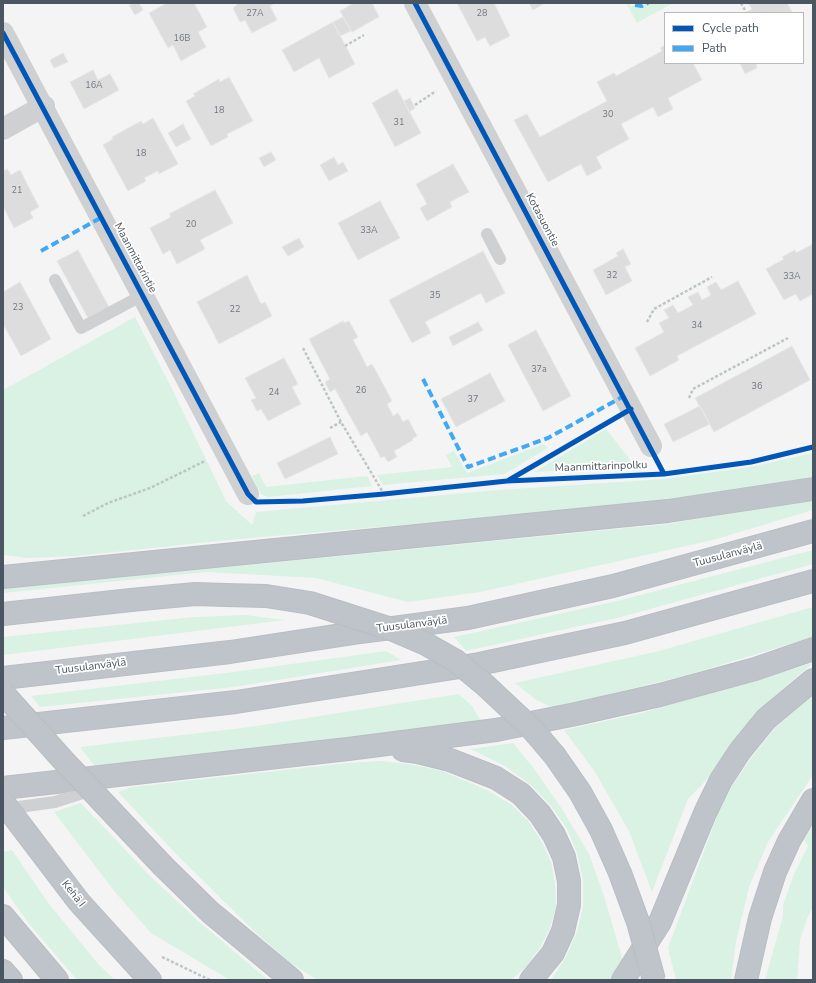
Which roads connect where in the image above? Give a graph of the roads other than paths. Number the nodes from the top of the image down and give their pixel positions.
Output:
1 (415, 3) edge
2 (3, 33) edge
3 (44, 106) junction
4 (3, 129) edge
5 (487, 234) dead end
6 (500, 259) dead end
7 (55, 280) dead end
8 (143, 295) junction
9 (651, 446) dead end
10 (813, 489) edge
11 (248, 494) dead end
12 (813, 531) edge
13 (133, 563) junction
14 (3, 570) edge
15 (3, 577) edge
16 (813, 581) edge
17 (3, 614) edge
18 (813, 649) edge
19 (3, 678) edge
20 (813, 680) edge
21 (3, 693) edge
22 (3, 728) edge
23 (348, 749) junction
24 (140, 773) junction
25 (3, 788) edge
26 (813, 800) edge
27 (3, 802) edge
28 (3, 809) edge
29 (3, 916) edge
30 (3, 971) edge
31 (10, 980) edge
32 (57, 980) edge
33 (150, 980) edge
34 (292, 980) edge
35 (531, 980) edge
36 (623, 980) edge
37 (654, 980) edge
38 (746, 980) edge

1 - 9 street, Kotasuontie
2 - 3 street, Maanmittarintie
3 - 4 street
3 - 8 street, Maanmittarintie
5 - 6 lane
7 - 8 lane
8 - 11 street, Maanmittarintie
10 - 13 highway
12 - 19 highway, Tuusulanväylä
13 - 14 highway
13 - 15 highway
16 - 22 highway
17 - 37 highway, bridge
18 - 23 highway
20 - 36 highway
21 - 34 highway, bridge
23 - 24 highway
23 - 35 highway
24 - 25 highway
24 - 28 lane
26 - 38 highway
27 - 33 highway, Kehä I, bridge
29 - 32 highway
30 - 31 highway

